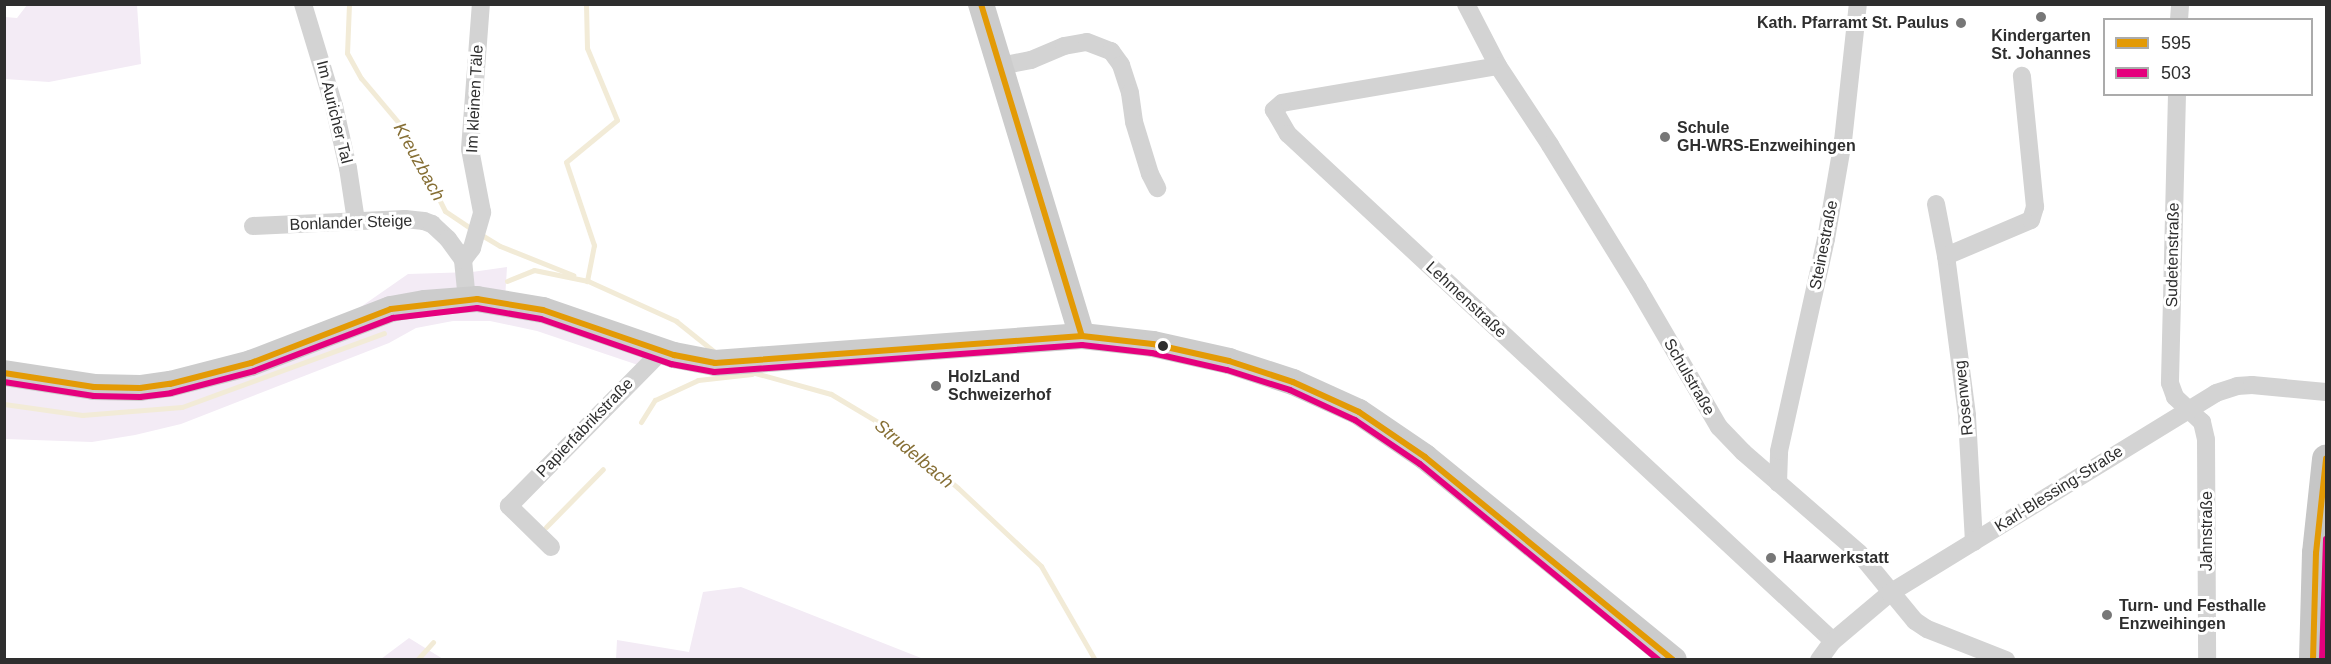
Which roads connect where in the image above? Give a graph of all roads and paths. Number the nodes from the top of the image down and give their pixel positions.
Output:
1 (303, 4) edge
2 (481, 4) edge
3 (981, 4) edge
4 (1466, 4) edge
5 (1858, 4) edge
6 (1000, 66) junction
7 (1498, 66) junction
8 (2022, 76) dead end
9 (2177, 96) edge
10 (1157, 188) dead end
11 (1936, 204) dead end
12 (356, 221) junction
13 (253, 226) dead end
14 (468, 254) junction
15 (1946, 256) junction
16 (466, 300) junction
17 (1082, 336) junction
18 (662, 351) junction
19 (4, 373) edge
20 (2326, 392) edge
21 (2189, 408) junction
22 (2326, 459) edge
23 (1778, 483) junction
24 (541, 538) dead end
25 (1974, 542) junction
26 (1890, 593) junction
27 (1833, 641) junction
28 (1674, 660) edge
29 (1819, 660) edge
30 (2006, 660) edge
31 (2207, 660) edge
32 (2313, 660) edge

1 - 12 street, Im Auricher Tal
2 - 14 street, Im kleinen Täle
3 - 6 street
4 - 7 street, Schulstraße
5 - 23 street, Steinestraße
6 - 10 street
6 - 17 street
7 - 23 street, Schulstraße
7 - 27 street, Lehmenstraße
8 - 15 street
9 - 21 street, Sudetenstraße
11 - 15 street, Rosenweg
12 - 13 street, Bonlander Steige
12 - 14 street, Bonlander Steige
14 - 16 street
15 - 25 street, Rosenweg
16 - 18 street
16 - 19 street
17 - 18 street
17 - 28 street
18 - 24 street, Papierfabrikstraße
20 - 21 street, Karl-Blessing-Straße
21 - 25 street, Karl-Blessing-Straße
21 - 31 street, Jahnstraße
22 - 32 main road
23 - 26 street, Schulstraße
25 - 26 street, Karl-Blessing-Straße
26 - 27 street, Karl-Blessing-Straße
26 - 30 street, Schulstraße
27 - 29 street, Karl-Blessing-Straße

